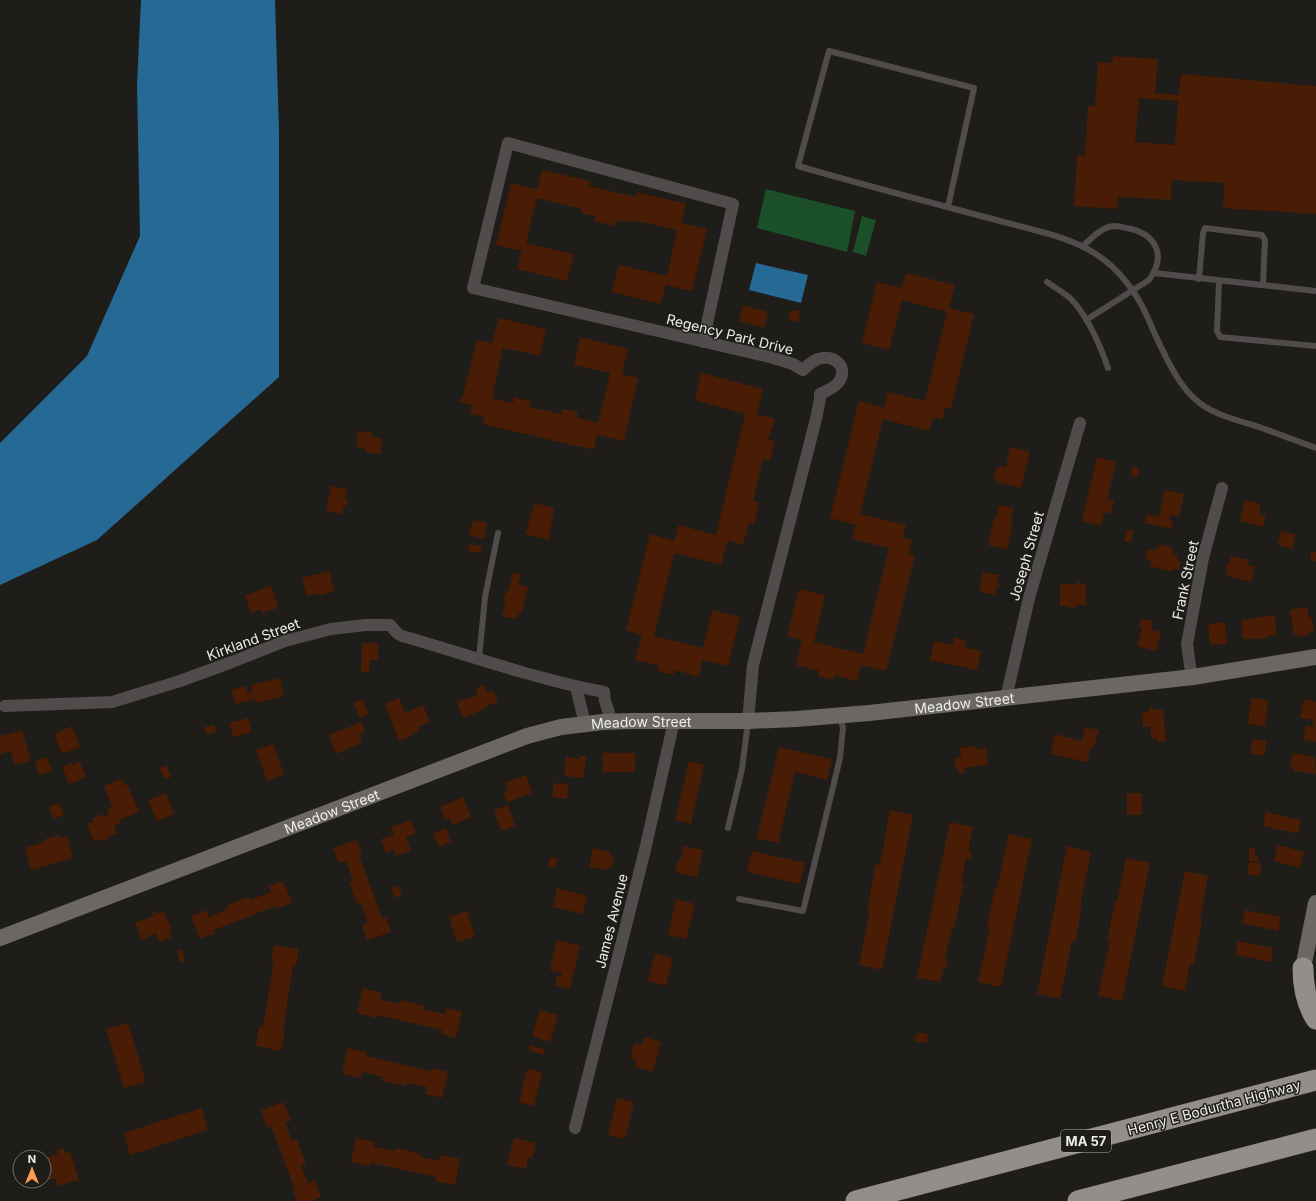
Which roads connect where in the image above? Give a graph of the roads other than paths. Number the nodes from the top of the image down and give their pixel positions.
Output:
1 (948, 208) junction
2 (1083, 246) junction
3 (1154, 273) junction
4 (1199, 279) junction
5 (1219, 281) junction
6 (1047, 282) dead end
7 (1262, 285) junction
8 (1133, 290) junction
9 (1316, 291) edge
10 (1086, 320) junction
11 (703, 342) junction
12 (1316, 346) edge
13 (1108, 368) dead end
14 (1080, 423) dead end
15 (1316, 448) edge
16 (1222, 488) dead end
17 (498, 533) dead end
18 (1316, 657) edge
19 (479, 659) junction
20 (1193, 678) junction
21 (576, 687) junction
22 (1006, 698) junction
23 (5, 706) dead end
24 (840, 716) junction
25 (674, 721) junction
26 (748, 721) junction
27 (612, 722) junction
28 (585, 724) junction
29 (728, 828) dead end
30 (739, 899) dead end
31 (1316, 904) edge
32 (0, 938) edge
33 (1303, 968) joint
34 (1316, 1019) edge
35 (1316, 1080) edge
36 (575, 1128) dead end
37 (1316, 1139) edge
38 (856, 1201) edge
39 (1078, 1201) edge

1 - 1 lane
1 - 2 lane
2 - 3 lane
2 - 8 lane
3 - 4 lane
3 - 8 lane
4 - 5 lane
4 - 7 lane
5 - 7 lane
5 - 12 lane
6 - 10 lane
7 - 9 lane
8 - 10 lane
8 - 15 lane
10 - 13 lane
11 - 11 street, Regency Park Drive
11 - 26 street, Regency Park Drive
14 - 22 street, Joseph Street
16 - 20 street, Frank Street
17 - 19 lane
18 - 20 street, Meadow Street
19 - 21 street, Kirkland Street
19 - 23 street, Kirkland Street
20 - 22 street, Meadow Street
21 - 27 street, Kirkland Street
21 - 28 street
22 - 24 street, Meadow Street
24 - 26 street, Meadow Street
24 - 30 lane
25 - 26 street, Meadow Street
25 - 27 street, Meadow Street
25 - 36 street, James Avenue
26 - 29 lane
27 - 28 street, Meadow Street
28 - 32 street, Meadow Street
31 - 33 street
33 - 34 highway
35 - 38 highway, Henry E Bodurtha Highway / MA 57
37 - 39 highway

